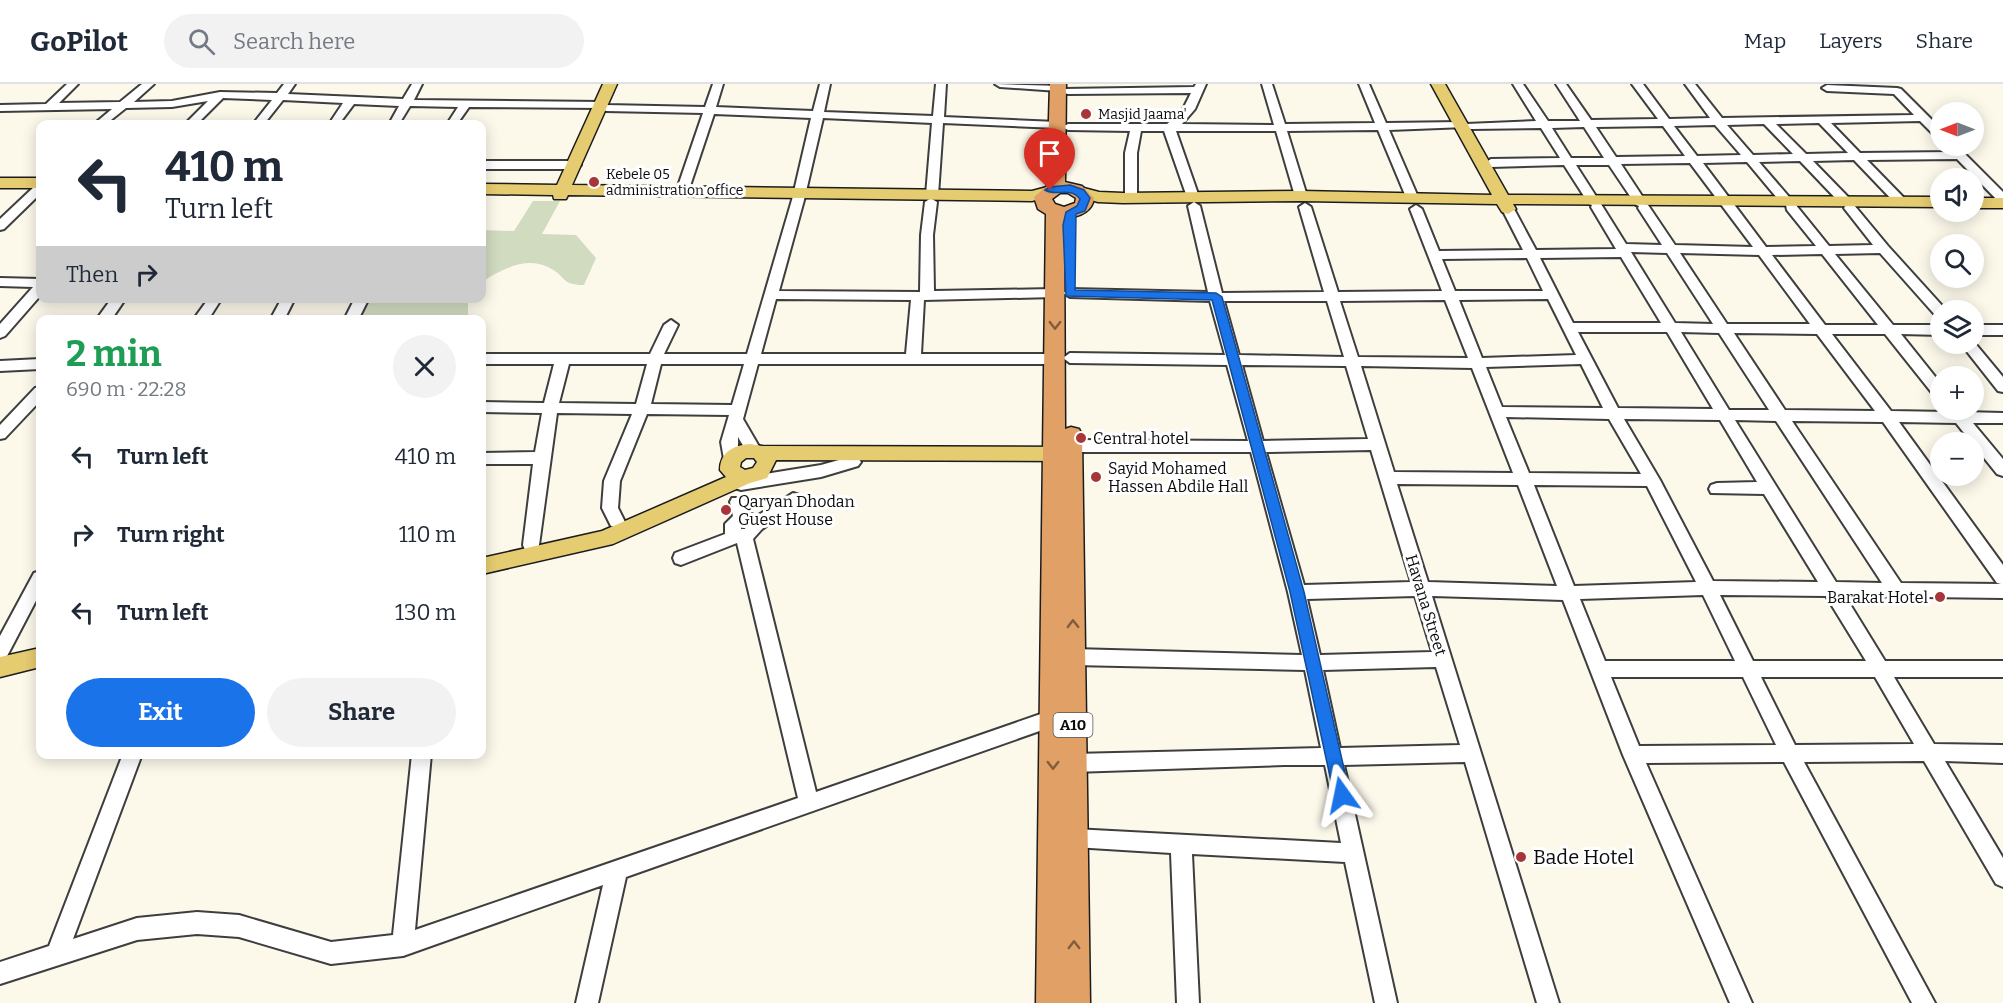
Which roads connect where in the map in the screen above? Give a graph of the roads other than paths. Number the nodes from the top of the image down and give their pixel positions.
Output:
1 (73, 84) edge
2 (148, 84) edge
3 (231, 84) edge
4 (290, 84) edge
5 (417, 84) edge
6 (610, 84) edge
7 (617, 84) edge
8 (718, 84) edge
9 (825, 84) edge
10 (941, 84) edge
11 (1000, 84) edge
12 (1267, 84) edge
13 (1364, 84) edge
14 (1438, 84) edge
15 (1448, 84) edge
16 (1518, 84) edge
17 (1561, 84) edge
18 (1637, 84) edge
19 (1690, 84) edge
20 (1063, 87) edge
21 (1199, 87) edge
22 (1827, 88) dead end
23 (220, 95) junction
24 (280, 97) junction
25 (350, 101) junction
26 (406, 103) junction
27 (465, 104) junction
28 (124, 106) junction
29 (49, 107) junction
30 (604, 107) junction
31 (0, 108) edge
32 (710, 110) junction
33 (816, 115) junction
34 (1923, 118) junction
35 (1821, 119) junction
36 (105, 120) edge
37 (195, 120) edge
38 (261, 120) edge
39 (337, 120) edge
40 (396, 120) edge
41 (455, 120) edge
42 (938, 120) junction
43 (1767, 121) junction
44 (1720, 123) junction
45 (1668, 124) junction
46 (1466, 125) junction
47 (1589, 125) junction
48 (1930, 125) edge
49 (1063, 126) junction
50 (1544, 126) junction
51 (1136, 128) junction
52 (1169, 128) junction
53 (1281, 128) junction
54 (1382, 128) junction
55 (1930, 156) edge
56 (1961, 156) edge
57 (1858, 157) junction
58 (1804, 158) junction
59 (1751, 159) junction
60 (1693, 160) junction
61 (1566, 162) junction
62 (1613, 162) junction
63 (1491, 163) junction
64 (486, 165) edge
65 (575, 165) junction
66 (0, 183) edge
67 (36, 187) edge
68 (36, 187) edge
69 (0, 189) edge
70 (486, 189) edge
71 (36, 191) edge
72 (682, 192) junction
73 (566, 194) junction
74 (486, 196) edge
75 (799, 197) junction
76 (931, 198) junction
77 (1131, 198) junction
78 (1063, 200) junction
79 (2003, 201) edge
80 (1194, 202) junction
81 (1303, 202) junction
82 (1506, 202) junction
83 (1901, 202) junction
84 (1930, 202) edge
85 (1984, 202) edge
86 (1414, 203) junction
87 (1595, 204) junction
88 (1727, 204) junction
89 (1788, 204) junction
90 (1847, 204) junction
91 (1642, 205) junction
92 (1930, 208) edge
93 (1984, 209) edge
94 (2003, 209) edge
95 (3, 220) edge
96 (1672, 249) junction
97 (1822, 249) junction
98 (1883, 249) junction
99 (1623, 250) junction
100 (1761, 250) junction
101 (1530, 253) junction
102 (1434, 255) junction
103 (0, 282) edge
104 (36, 285) edge
105 (36, 290) edge
106 (1063, 293) junction
107 (771, 295) junction
108 (1332, 295) junction
109 (1450, 295) junction
110 (1551, 295) junction
111 (923, 296) junction
112 (1216, 297) junction
113 (1930, 301) edge
114 (116, 303) edge
115 (107, 315) edge
116 (671, 325) dead end
117 (1568, 327) junction
118 (1670, 327) junction
119 (1723, 328) junction
120 (1820, 329) junction
121 (1890, 329) junction
122 (1930, 330) edge
123 (1984, 330) edge
124 (2003, 330) edge
125 (0, 333) edge
126 (1976, 354) edge
127 (486, 359) edge
128 (563, 359) junction
129 (655, 359) junction
130 (754, 359) junction
131 (1062, 359) junction
132 (1585, 359) junction
133 (913, 360) junction
134 (1234, 361) junction
135 (1352, 361) junction
136 (1476, 363) junction
137 (36, 364) edge
138 (0, 366) edge
139 (1930, 380) edge
140 (2003, 387) edge
141 (36, 396) edge
142 (486, 407) edge
143 (549, 407) junction
144 (642, 408) junction
145 (1496, 412) junction
146 (1724, 414) junction
147 (737, 415) junction
148 (1614, 415) junction
149 (1781, 415) junction
150 (1930, 416) edge
151 (1984, 416) edge
152 (1888, 418) junction
153 (2003, 418) edge
154 (1962, 420) edge
155 (0, 434) edge
156 (1377, 444) junction
157 (1258, 447) junction
158 (760, 456) junction
159 (1064, 456) junction
160 (486, 458) edge
161 (541, 458) junction
162 (853, 462) junction
163 (734, 468) junction
164 (2003, 470) edge
165 (1388, 478) junction
166 (1522, 478) junction
167 (1652, 480) junction
168 (1770, 488) junction
169 (1717, 489) dead end
170 (717, 490) junction
171 (793, 499) dead end
172 (617, 522) junction
173 (744, 523) junction
174 (531, 545) junction
175 (486, 554) edge
176 (681, 558) dead end
177 (486, 565) edge
178 (2003, 578) edge
179 (36, 586) edge
180 (1708, 588) junction
181 (1420, 589) junction
182 (1831, 589) junction
183 (1896, 590) junction
184 (2003, 591) edge
185 (1297, 592) junction
186 (1569, 593) junction
187 (36, 646) edge
188 (0, 653) edge
189 (1073, 657) junction
190 (36, 659) edge
191 (1443, 659) junction
192 (1314, 663) junction
193 (0, 667) edge
194 (1599, 669) junction
195 (1749, 669) junction
196 (1880, 669) junction
197 (2003, 669) edge
198 (1063, 714) junction
199 (1790, 752) junction
200 (1929, 752) junction
201 (1472, 753) junction
202 (2003, 754) edge
203 (1633, 755) junction
204 (1334, 757) junction
205 (131, 759) edge
206 (422, 759) edge
207 (1073, 763) junction
208 (809, 804) junction
209 (1074, 838) junction
210 (1181, 842) junction
211 (1355, 853) junction
212 (1996, 855) edge
213 (617, 870) junction
214 (2003, 877) edge
215 (403, 945) junction
216 (57, 954) junction
217 (0, 973) edge
218 (587, 1003) edge
219 (1052, 1003) edge
220 (1074, 1003) edge
221 (1188, 1003) edge
222 (1386, 1003) edge
223 (1548, 1003) edge
224 (1741, 1003) edge
225 (1924, 1003) edge

1 - 29 street
2 - 28 street
3 - 23 street
4 - 24 street
5 - 26 street
6 - 30 main road
7 - 30 main road
8 - 32 street
9 - 33 street
10 - 42 street
11 - 20 street
12 - 53 street, Havana Street
13 - 54 street
14 - 46 main road
15 - 46 main road
16 - 50 street
17 - 47 street
18 - 45 street
19 - 44 street
20 - 21 street
20 - 49 highway, A10
21 - 52 street
22 - 34 street
23 - 24 street
23 - 28 street
23 - 37 street
24 - 25 street
24 - 38 street
25 - 26 street
25 - 39 street
26 - 27 street
26 - 40 street
27 - 30 street
27 - 41 street
28 - 29 street
28 - 36 street
29 - 31 street
30 - 32 street
30 - 65 main road
30 - 73 main road
32 - 33 street
32 - 72 street
33 - 42 street
33 - 75 street
34 - 35 street
34 - 48 street
35 - 43 street
35 - 57 street
42 - 49 street
42 - 76 street
43 - 44 street
43 - 58 street
44 - 45 street
44 - 59 street
45 - 47 street
45 - 60 street
46 - 50 street
46 - 54 street
46 - 63 main road
46 - 82 main road
47 - 50 street
47 - 62 street
49 - 51 street
49 - 78 highway, A10
50 - 61 street
51 - 52 street
51 - 77 street
52 - 53 street
52 - 80 street
53 - 54 street
53 - 81 street, Havana Street
54 - 86 street
55 - 57 street
56 - 79 street
57 - 58 street
57 - 83 street
58 - 59 street
58 - 90 street
59 - 60 street
59 - 89 street
60 - 62 street
60 - 88 street
61 - 62 street
61 - 63 street
61 - 87 street
62 - 91 street
63 - 82 main road
64 - 65 street
65 - 73 main road
66 - 67 main road
68 - 69 main road
70 - 73 main road
71 - 95 street
72 - 73 main road
72 - 75 main road
73 - 74 main road
73 - 75 main road
75 - 76 main road
75 - 107 street
76 - 78 main road
76 - 111 street
77 - 78 main road
77 - 80 main road
78 - 80 main road
78 - 106 highway, A10
79 - 85 main road
80 - 81 main road
80 - 112 street
81 - 86 main road
81 - 108 street, Havana Street
82 - 86 main road
82 - 87 main road
82 - 101 street
83 - 84 main road
83 - 90 main road
86 - 102 street
87 - 91 main road
87 - 99 street
88 - 89 main road
88 - 91 main road
88 - 100 street
89 - 90 main road
89 - 97 street
90 - 92 main road
90 - 98 street
91 - 96 street
93 - 94 main road
96 - 99 street
96 - 100 street
96 - 119 street
97 - 98 street
97 - 100 street
97 - 121 street
98 - 113 street
99 - 101 street
99 - 118 street
100 - 120 street
101 - 102 street
101 - 110 street
102 - 109 street
103 - 104 street
105 - 125 street
106 - 111 street
106 - 112 street
106 - 131 highway, A10
107 - 111 street
107 - 130 street
108 - 109 street
108 - 112 street
108 - 135 street, Havana Street
109 - 110 street
109 - 136 street
110 - 117 street
111 - 133 street
112 - 134 street
114 - 115 street
116 - 129 street
117 - 118 street
117 - 132 street
118 - 119 street
118 - 146 street
119 - 120 street
119 - 149 street
120 - 121 street
120 - 152 street
121 - 122 street
121 - 139 street
123 - 124 street
126 - 140 street
127 - 128 street
128 - 129 street
128 - 143 street
129 - 130 street
129 - 144 street
130 - 133 street
130 - 147 street
131 - 133 street
131 - 134 street
131 - 159 highway, A10
132 - 136 street
132 - 148 street
134 - 135 street
134 - 157 street
135 - 136 street
135 - 156 street, Havana Street
136 - 145 street
137 - 138 street
141 - 155 street
142 - 143 street
143 - 144 street
143 - 161 street
144 - 147 street
144 - 172 street
145 - 148 street
145 - 166 street
146 - 148 street
146 - 149 street
146 - 168 street
147 - 158 street
147 - 163 street
148 - 167 street
149 - 152 street
149 - 183 street
150 - 152 street
151 - 153 street
152 - 178 street
154 - 164 street
156 - 157 street
156 - 165 street, Havana Street
157 - 159 street
157 - 185 street
158 - 159 main road
158 - 162 main road
158 - 163 main road
159 - 162 main road
189 -> 159 highway, A10
159 - 198 highway, A10
160 - 161 street
161 - 174 street
162 - 170 street
163 - 170 main road
163 - 172 main road
165 - 166 street
165 - 181 street, Havana Street
166 - 167 street
166 - 186 street
167 - 180 street
168 - 169 street
168 - 182 street
170 - 177 main road
171 - 173 street
172 - 174 main road
173 - 176 street
173 - 208 street
174 - 175 main road
179 - 188 street
180 - 182 street
180 - 186 street
180 - 195 street
181 - 185 street
181 - 186 street
181 - 191 street, Havana Street
182 - 183 street
182 - 196 street
183 - 184 street
185 - 192 street
186 - 194 street
187 - 188 main road
189 - 192 street
189 - 198 highway, A10
190 - 193 main road
191 - 192 street
191 - 201 street, Havana Street
192 - 204 street
194 - 195 street
194 - 203 street
195 - 196 street
195 - 199 street
196 - 197 street
196 - 200 street
198 - 207 highway, A10
198 - 208 street
198 -> 219 highway, A10
199 - 200 street
199 - 203 street
199 - 225 street
200 - 202 street
200 - 212 street
201 - 204 street
201 - 223 street, Havana Street
203 - 224 street
204 - 207 street
204 - 211 street
205 - 216 street
206 - 215 street
207 - 209 highway, A10
208 - 213 street
209 - 210 street
220 -> 209 highway, A10
210 - 211 street
210 - 221 street
211 - 222 street
212 - 214 street
213 - 215 street
213 - 218 street
215 - 216 street
216 - 217 street

